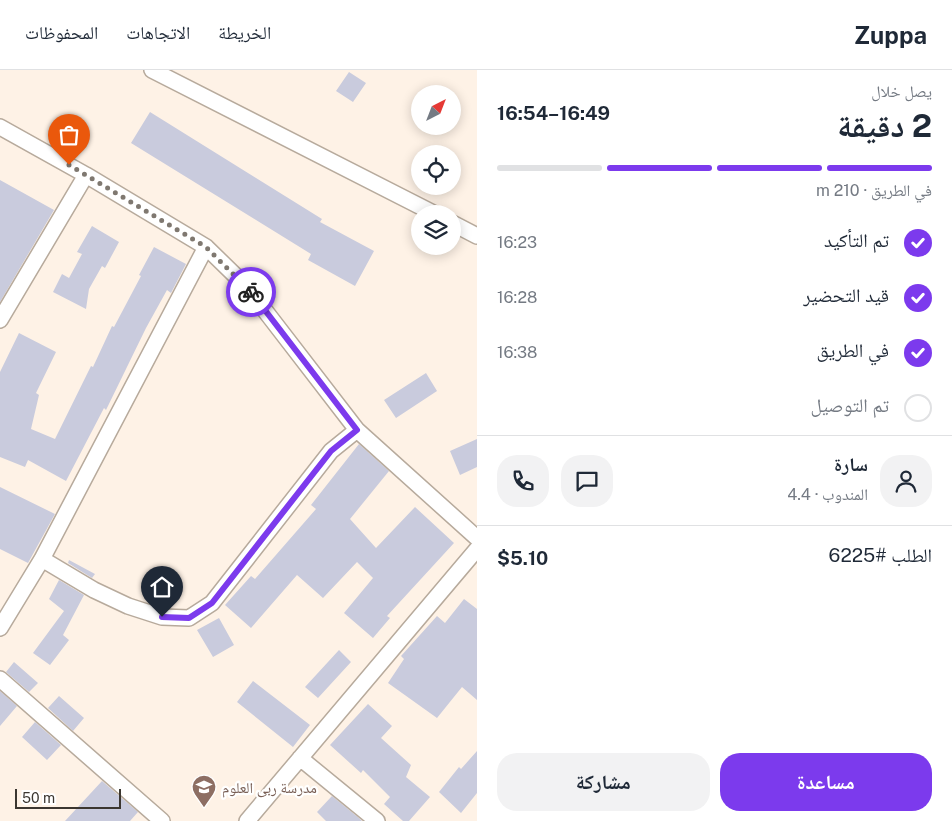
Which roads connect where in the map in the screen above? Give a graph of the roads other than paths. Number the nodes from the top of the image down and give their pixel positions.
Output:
1 (152, 70) edge
2 (0, 126) edge
3 (86, 174) junction
4 (417, 205) edge
5 (461, 228) edge
6 (477, 236) edge
7 (206, 247) junction
8 (0, 320) edge
9 (357, 430) junction
10 (477, 538) edge
11 (477, 549) edge
12 (42, 559) junction
13 (0, 628) edge
14 (0, 679) edge
15 (300, 758) junction
16 (162, 821) edge
17 (247, 821) edge
18 (378, 821) edge

1 - 4 street
2 - 3 street
3 - 7 street
3 - 8 street
5 - 6 street
7 - 9 street
7 - 12 street
9 - 10 street
9 - 12 street
11 - 15 street
12 - 13 street
14 - 16 street
15 - 17 street
15 - 18 street

